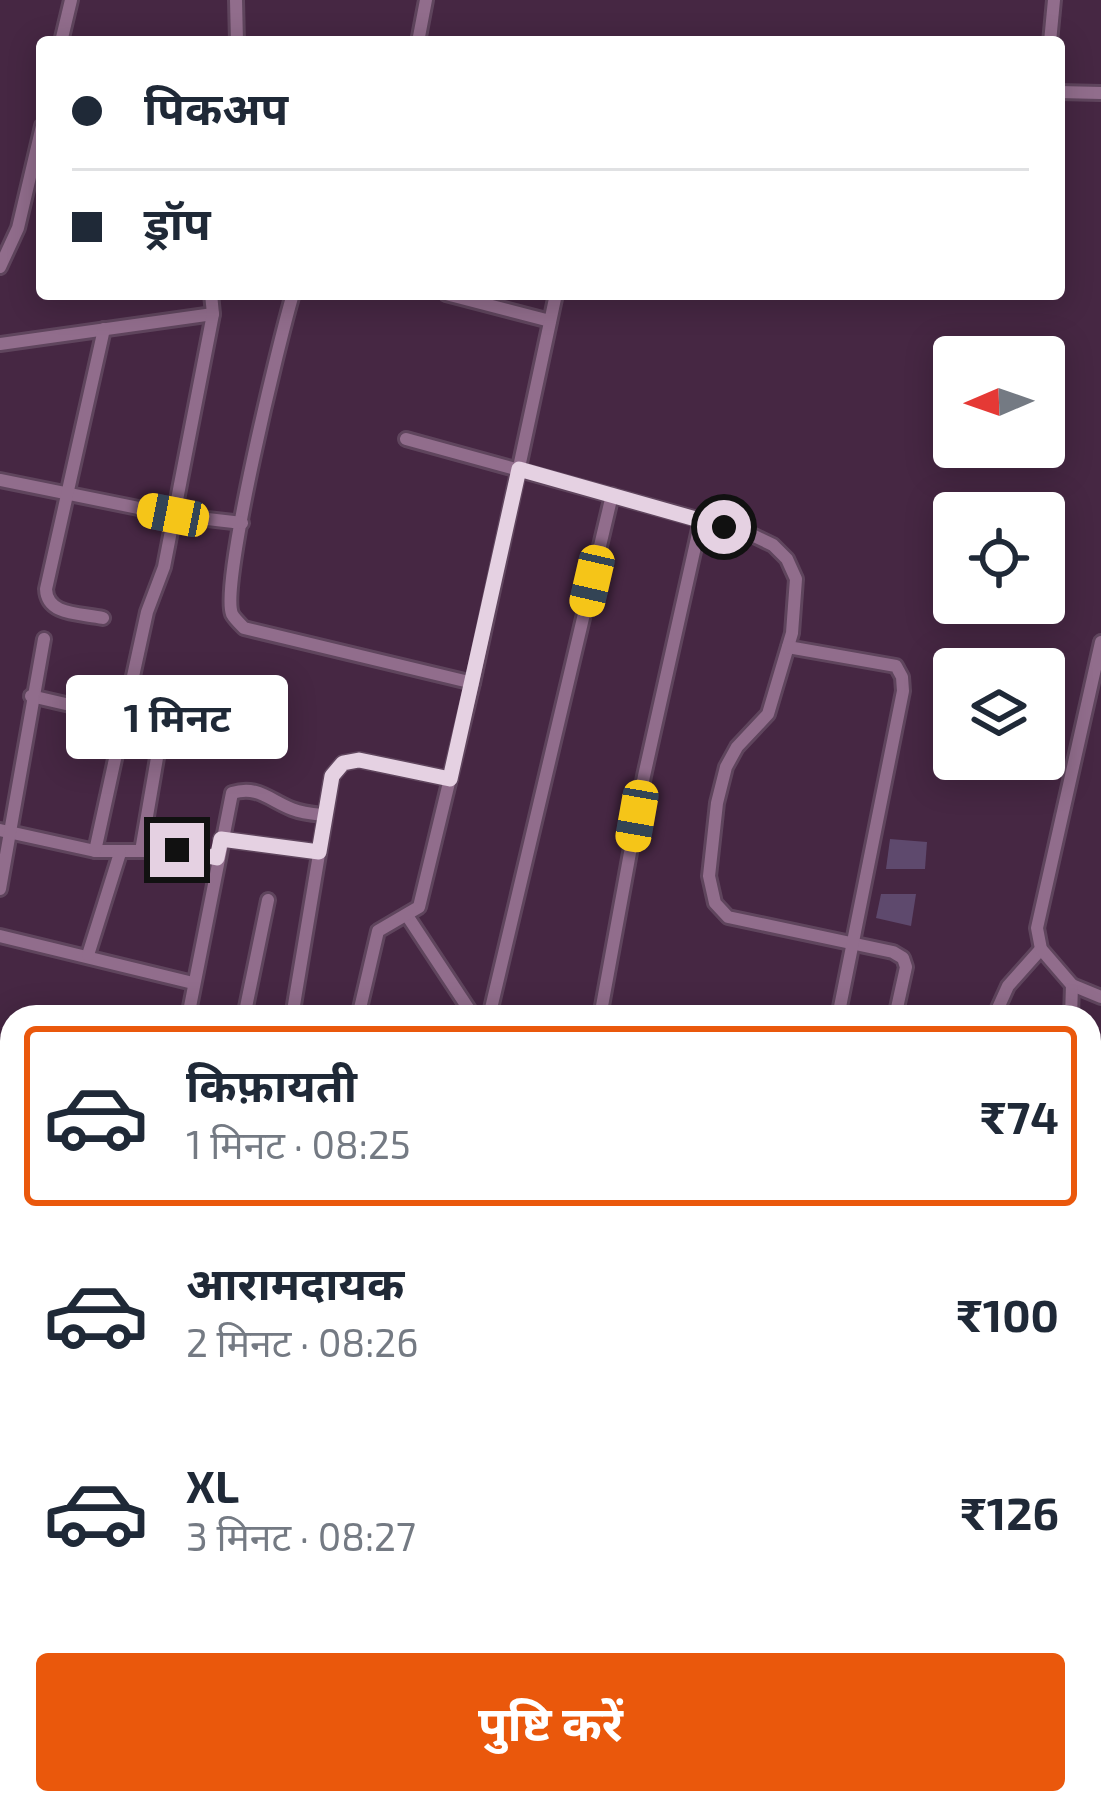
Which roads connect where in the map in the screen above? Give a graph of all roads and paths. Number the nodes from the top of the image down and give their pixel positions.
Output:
1 (71, 0) edge
2 (236, 0) edge
3 (426, 0) edge
4 (1054, 0) edge
5 (62, 36) edge
6 (237, 36) edge
7 (419, 36) edge
8 (1051, 36) edge
9 (1065, 92) edge
10 (1101, 93) edge
11 (36, 153) edge
12 (0, 267) edge
13 (212, 300) edge
14 (291, 300) edge
15 (469, 300) edge
16 (520, 300) edge
17 (555, 300) edge
18 (213, 314) junction
19 (522, 314) junction
20 (550, 321) junction
21 (104, 329) junction
22 (0, 344) edge
23 (406, 440) dead end
24 (519, 469) junction
25 (0, 480) edge
26 (612, 495) junction
27 (70, 496) junction
28 (173, 515) junction
29 (701, 520) junction
30 (242, 523) junction
31 (103, 618) dead end
32 (44, 639) dead end
33 (1101, 642) edge
34 (788, 647) junction
35 (473, 683) junction
36 (31, 696) junction
37 (122, 717) junction
38 (158, 752) dead end
39 (450, 779) junction
40 (323, 815) junction
41 (4, 831) edge
42 (221, 839) junction
43 (141, 850) junction
44 (95, 851) junction
45 (319, 852) junction
46 (120, 853) junction
47 (217, 858) junction
48 (0, 889) edge
49 (268, 900) dead end
50 (408, 917) junction
51 (0, 936) edge
52 (851, 944) junction
53 (1041, 949) junction
54 (88, 955) junction
55 (194, 983) junction
56 (1072, 986) junction
57 (1101, 997) edge
58 (190, 1005) edge
59 (246, 1005) edge
60 (294, 1005) edge
61 (361, 1005) edge
62 (465, 1005) edge
63 (492, 1005) edge
64 (602, 1005) edge
65 (840, 1005) edge
66 (898, 1005) edge
67 (999, 1005) edge
68 (1072, 1005) edge

1 - 5 street
2 - 6 street
3 - 7 street
4 - 8 street
9 - 10 street
11 - 12 street
13 - 18 street
14 - 30 street
15 - 19 street
16 - 19 street
17 - 20 street
18 - 21 street
18 - 28 street
19 - 20 street
20 - 24 street
21 - 22 street
21 - 27 street
23 - 24 street
24 - 26 street
24 - 35 street
25 - 27 street
26 - 29 street
26 - 63 street
27 - 28 street
27 - 31 street
28 - 30 street
28 - 37 street
29 - 34 street
29 - 64 street
30 - 35 street
32 - 36 street
33 - 53 street
34 - 52 street
34 - 52 street
35 - 39 street
36 - 37 street
36 - 41 street
37 - 44 street
38 - 43 street
39 - 40 street
39 - 50 street
40 - 42 street
40 - 45 street
41 - 44 street
41 - 48 street
42 - 45 street
42 - 47 street
43 - 46 street
43 - 47 street
44 - 46 street
45 - 60 street
46 - 54 street
47 - 55 street
49 - 59 street
50 - 61 street
50 - 62 street
51 - 54 street
52 - 65 street
52 - 66 street
53 - 56 street
53 - 67 street
54 - 55 street
55 - 58 street
56 - 57 street
56 - 68 street

